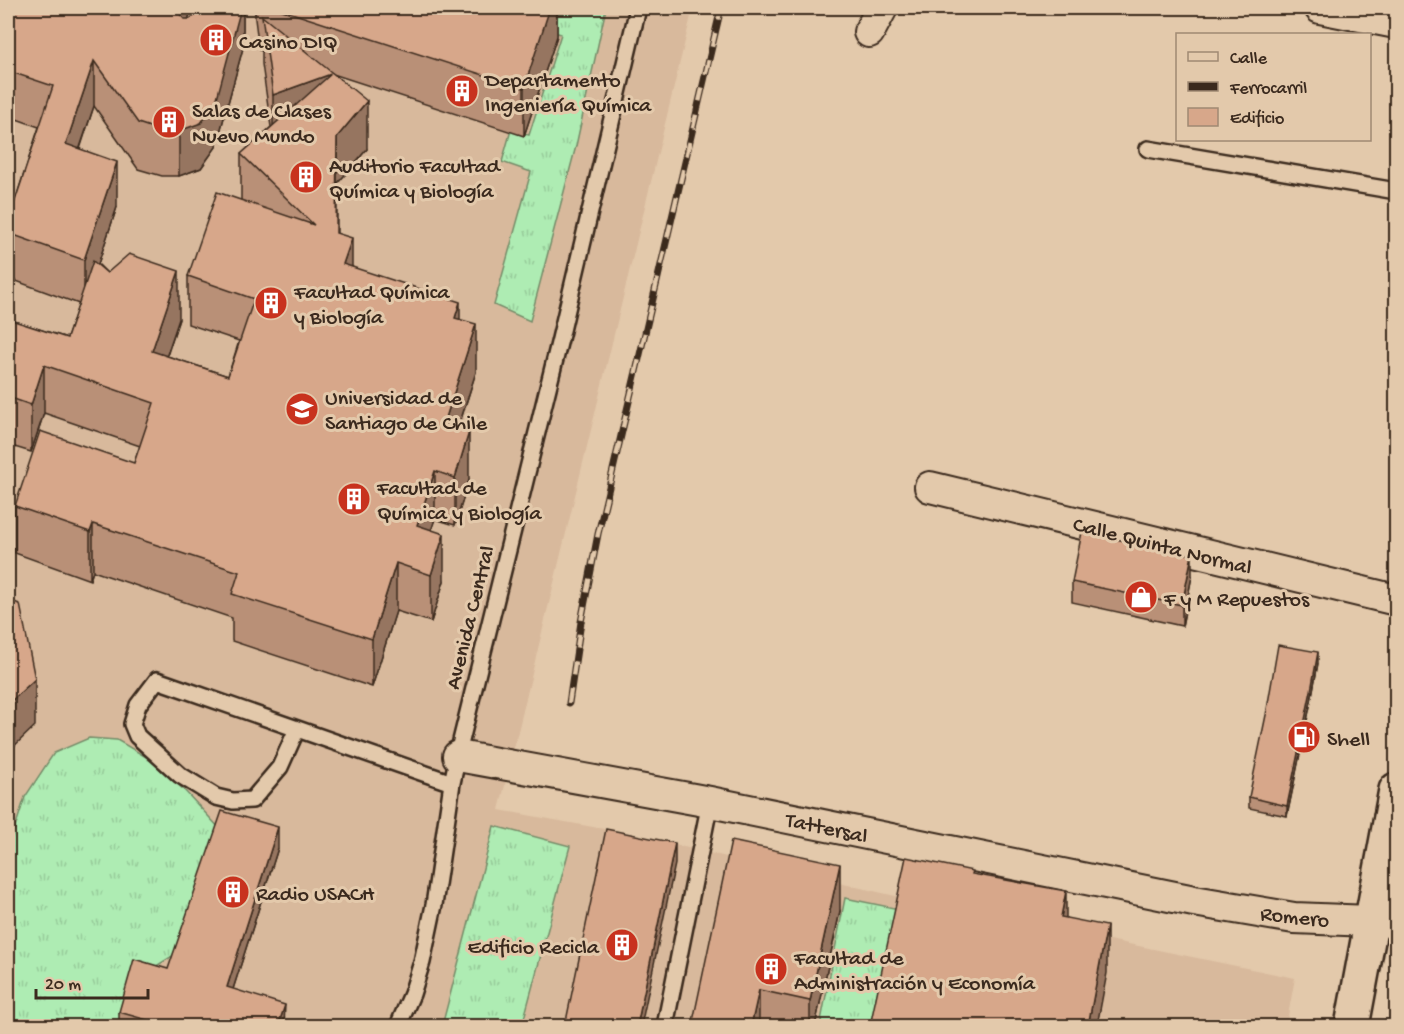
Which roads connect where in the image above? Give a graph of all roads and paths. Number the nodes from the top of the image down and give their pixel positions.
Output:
1 (638, 8) edge
2 (1320, 8) edge
3 (1396, 22) edge
4 (1148, 149) dead end
5 (1396, 190) edge
6 (930, 487) dead end
7 (1396, 600) edge
8 (297, 729) junction
9 (455, 770) junction
10 (1396, 790) edge
11 (710, 802) junction
12 (1194, 901) joint
13 (1384, 921) edge
14 (399, 1026) edge
15 (665, 1026) edge
16 (1352, 1026) edge

1 - 9 lane, Avenida Central
2 - 3 street
4 - 5 lane
6 - 7 street, Calle Quinta Normal
8 - 8 lane
8 - 9 lane
9 - 11 street, Tattersal
9 - 14 lane, Avenida Central
10 - 13 main road
11 - 12 street, Tattersal
11 - 15 lane
12 - 13 street, Romero
13 - 16 main road

